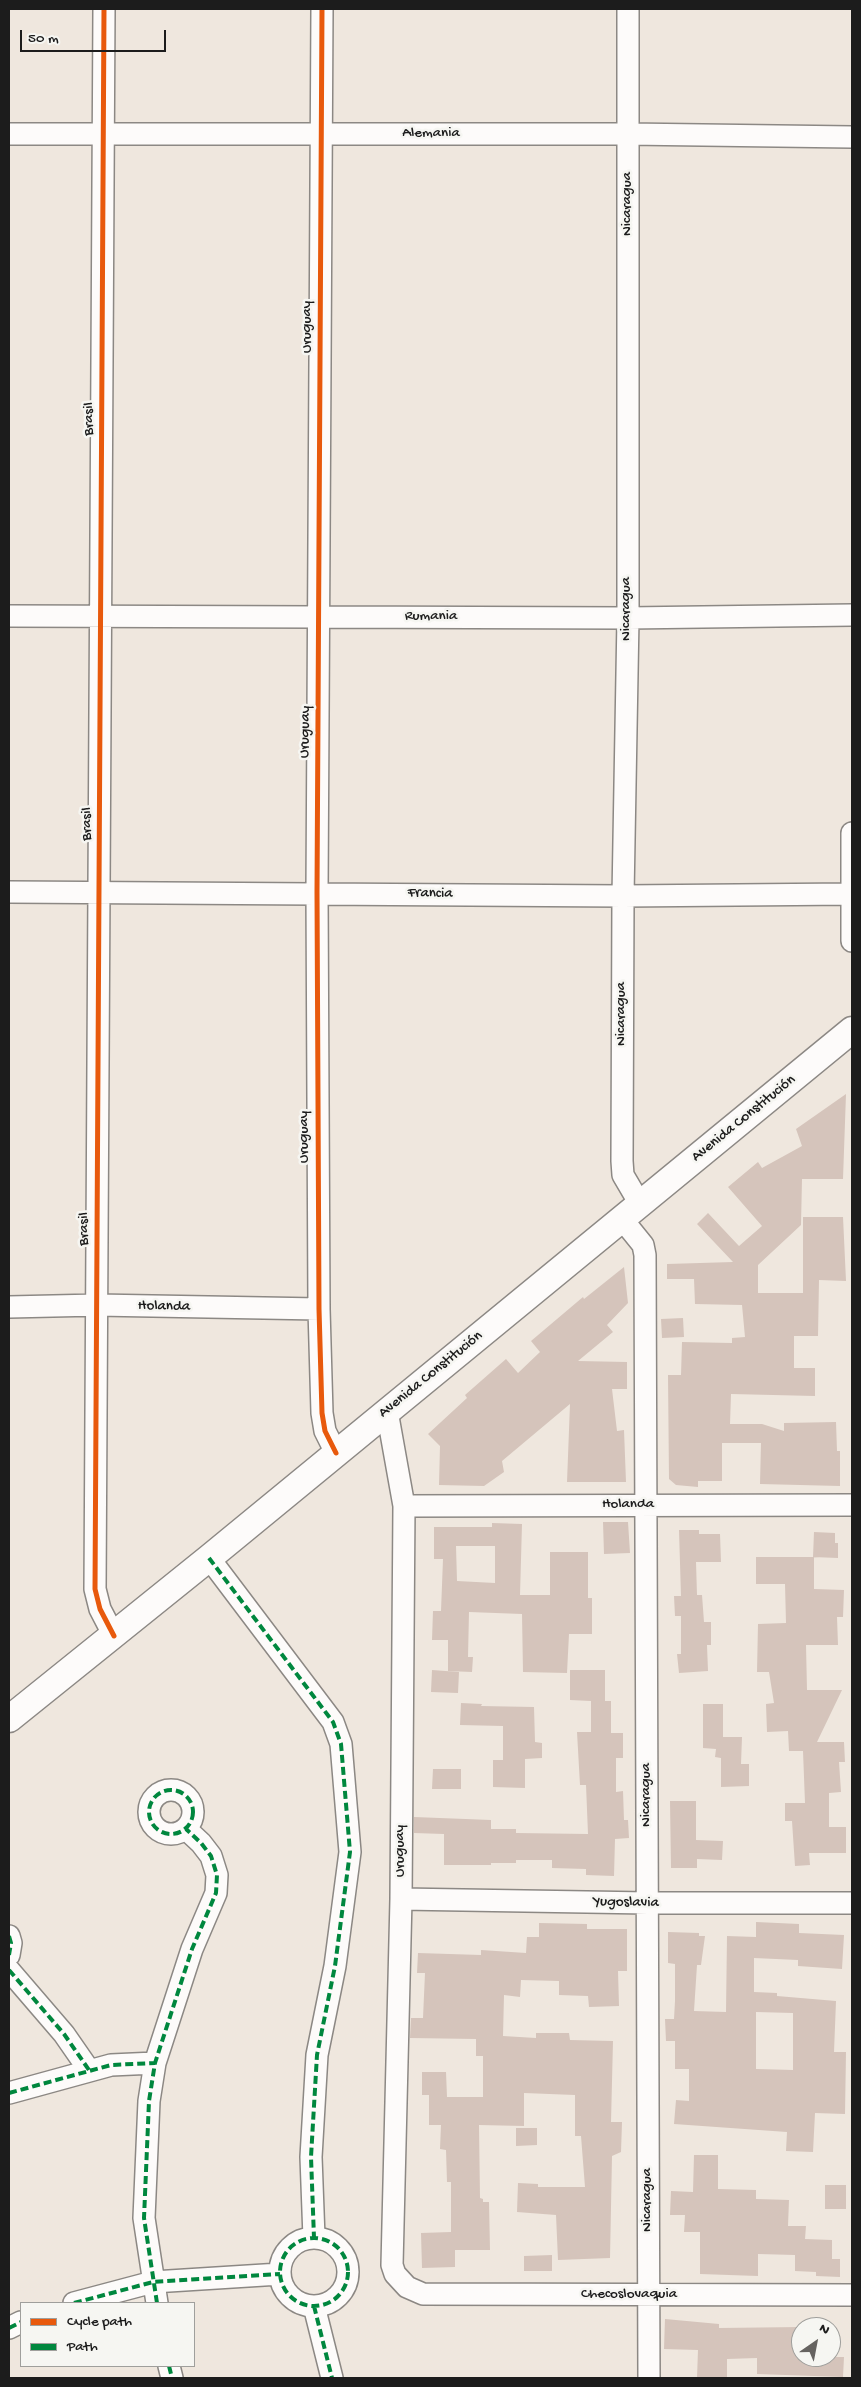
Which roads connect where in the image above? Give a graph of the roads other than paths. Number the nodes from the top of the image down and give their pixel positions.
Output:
1 (104, 9) edge
2 (322, 9) edge
3 (628, 9) edge
4 (9, 134) edge
5 (104, 134) junction
6 (628, 134) junction
7 (322, 135) junction
8 (852, 137) edge
9 (852, 615) edge
10 (9, 616) edge
11 (102, 616) junction
12 (320, 616) junction
13 (628, 618) junction
14 (852, 832) edge
15 (9, 892) edge
16 (100, 892) junction
17 (317, 892) junction
18 (851, 894) junction
19 (622, 896) junction
20 (852, 941) edge
21 (852, 1030) edge
22 (631, 1211) junction
23 (97, 1306) junction
24 (9, 1307) edge
25 (319, 1309) junction
26 (387, 1411) junction
27 (336, 1453) junction
28 (646, 1505) junction
29 (852, 1505) edge
30 (404, 1506) junction
31 (210, 1558) junction
32 (114, 1636) junction
33 (9, 1719) edge
34 (186, 1828) dead end
35 (400, 1899) junction
36 (648, 1903) junction
37 (852, 1903) edge
38 (9, 1936) edge
39 (9, 1955) edge
40 (9, 1970) edge
41 (155, 2063) junction
42 (89, 2070) junction
43 (9, 2093) edge
44 (314, 2238) junction
45 (280, 2274) junction
46 (153, 2282) junction
47 (407, 2287) joint
48 (648, 2295) junction
49 (852, 2295) edge
50 (78, 2302) edge
51 (157, 2302) edge
52 (314, 2306) junction
53 (332, 2378) edge
54 (649, 2378) edge

1 - 5 street, Brasil
2 - 7 street, Uruguay
3 - 6 street, Nicaragua
4 - 5 street, Alemania
5 - 7 street, Alemania
5 - 11 street, Brasil
6 - 7 street, Alemania
6 - 8 street, Alemania
6 - 13 street, Nicaragua
7 - 12 street, Uruguay
9 - 13 street, Rumania
10 - 11 street, Rumania
11 - 12 street, Rumania
11 - 16 street, Brasil
12 - 13 street, Rumania
12 - 17 street, Uruguay
13 - 19 street, Nicaragua
14 - 18 street
15 - 16 street, Francia
16 - 17 street, Francia
16 - 23 street, Brasil
17 - 19 street, Francia
17 - 25 street, Uruguay
18 - 19 street, Francia
18 - 20 street
19 - 22 street, Nicaragua
21 - 22 main road, Avenida Constitución
22 - 26 main road, Avenida Constitución
22 - 28 street, Nicaragua
23 - 24 street, Holanda
23 - 25 street, Holanda
23 - 32 street, Brasil
25 - 27 street, Uruguay
26 - 27 main road, Avenida Constitución
26 - 30 street, Uruguay
27 - 31 main road, Avenida Constitución
28 - 29 street, Holanda
28 - 30 street, Holanda
28 - 36 street, Nicaragua
30 - 35 street, Uruguay
31 - 32 main road, Avenida Constitución
31 - 44 street
32 - 33 main road, Avenida Constitución
34 - 41 street
35 - 36 street, Yugoslavia
35 - 47 street, Uruguay
36 - 37 street, Yugoslavia
36 - 48 street, Nicaragua
38 - 39 street
40 - 42 street
41 - 42 street
41 - 46 street
42 - 43 street
44 - 45 street
44 - 52 street
45 - 46 street
45 - 52 street
46 - 50 street
46 - 51 street
47 - 48 street, Checoslovaquia
48 - 49 street, Checoslovaquia
48 - 54 street, Nicaragua
52 - 53 street

